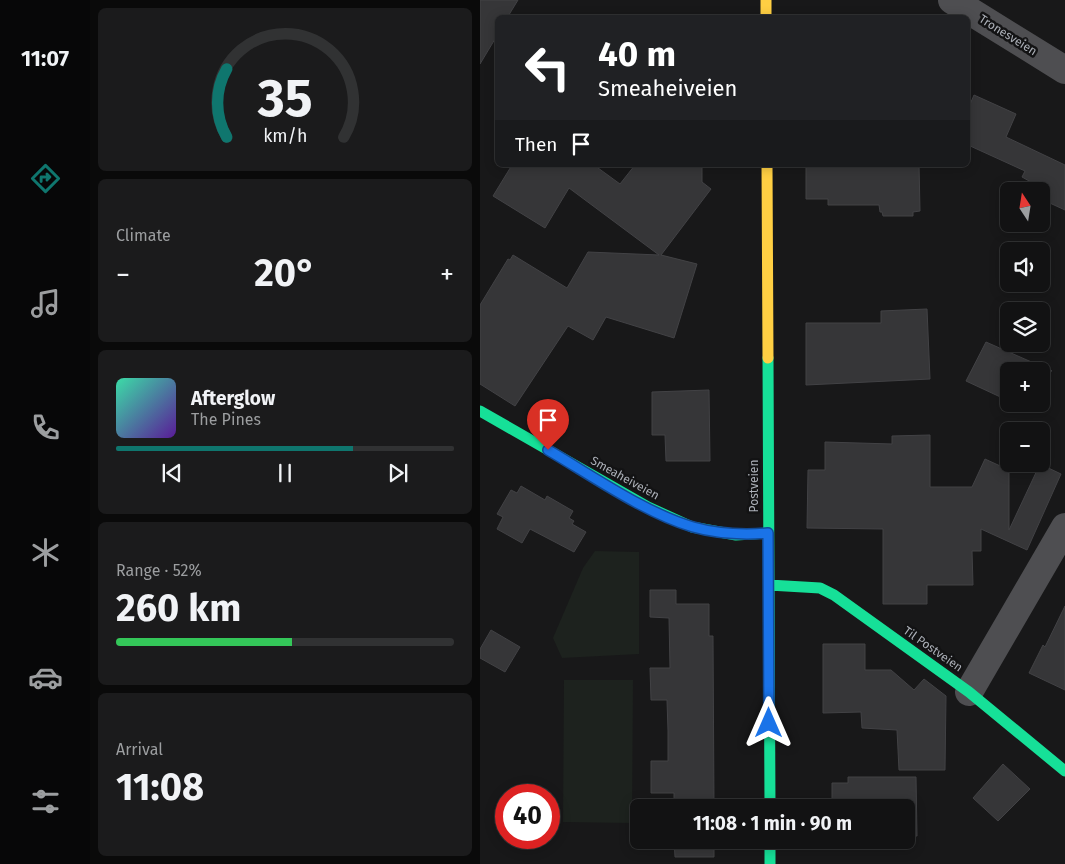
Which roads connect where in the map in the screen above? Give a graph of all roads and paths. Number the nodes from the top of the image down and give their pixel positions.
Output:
1 (766, 0) edge
2 (952, 0) edge
3 (766, 15) edge
4 (1065, 70) edge
5 (767, 167) edge
6 (480, 411) edge
7 (1065, 527) edge
8 (768, 533) junction
9 (769, 585) junction
10 (969, 692) junction
11 (1065, 771) edge
12 (770, 799) edge
13 (770, 849) edge
14 (770, 864) edge

1 - 3 street
2 - 4 street, Tronesveien
5 - 8 street, Postveien
6 - 8 street, Smeaheiveien
7 - 10 street
8 - 9 street, Postveien
9 - 10 street, Til Postveien
9 - 12 street, Postveien
10 - 11 street, Til Postveien
13 - 14 street

